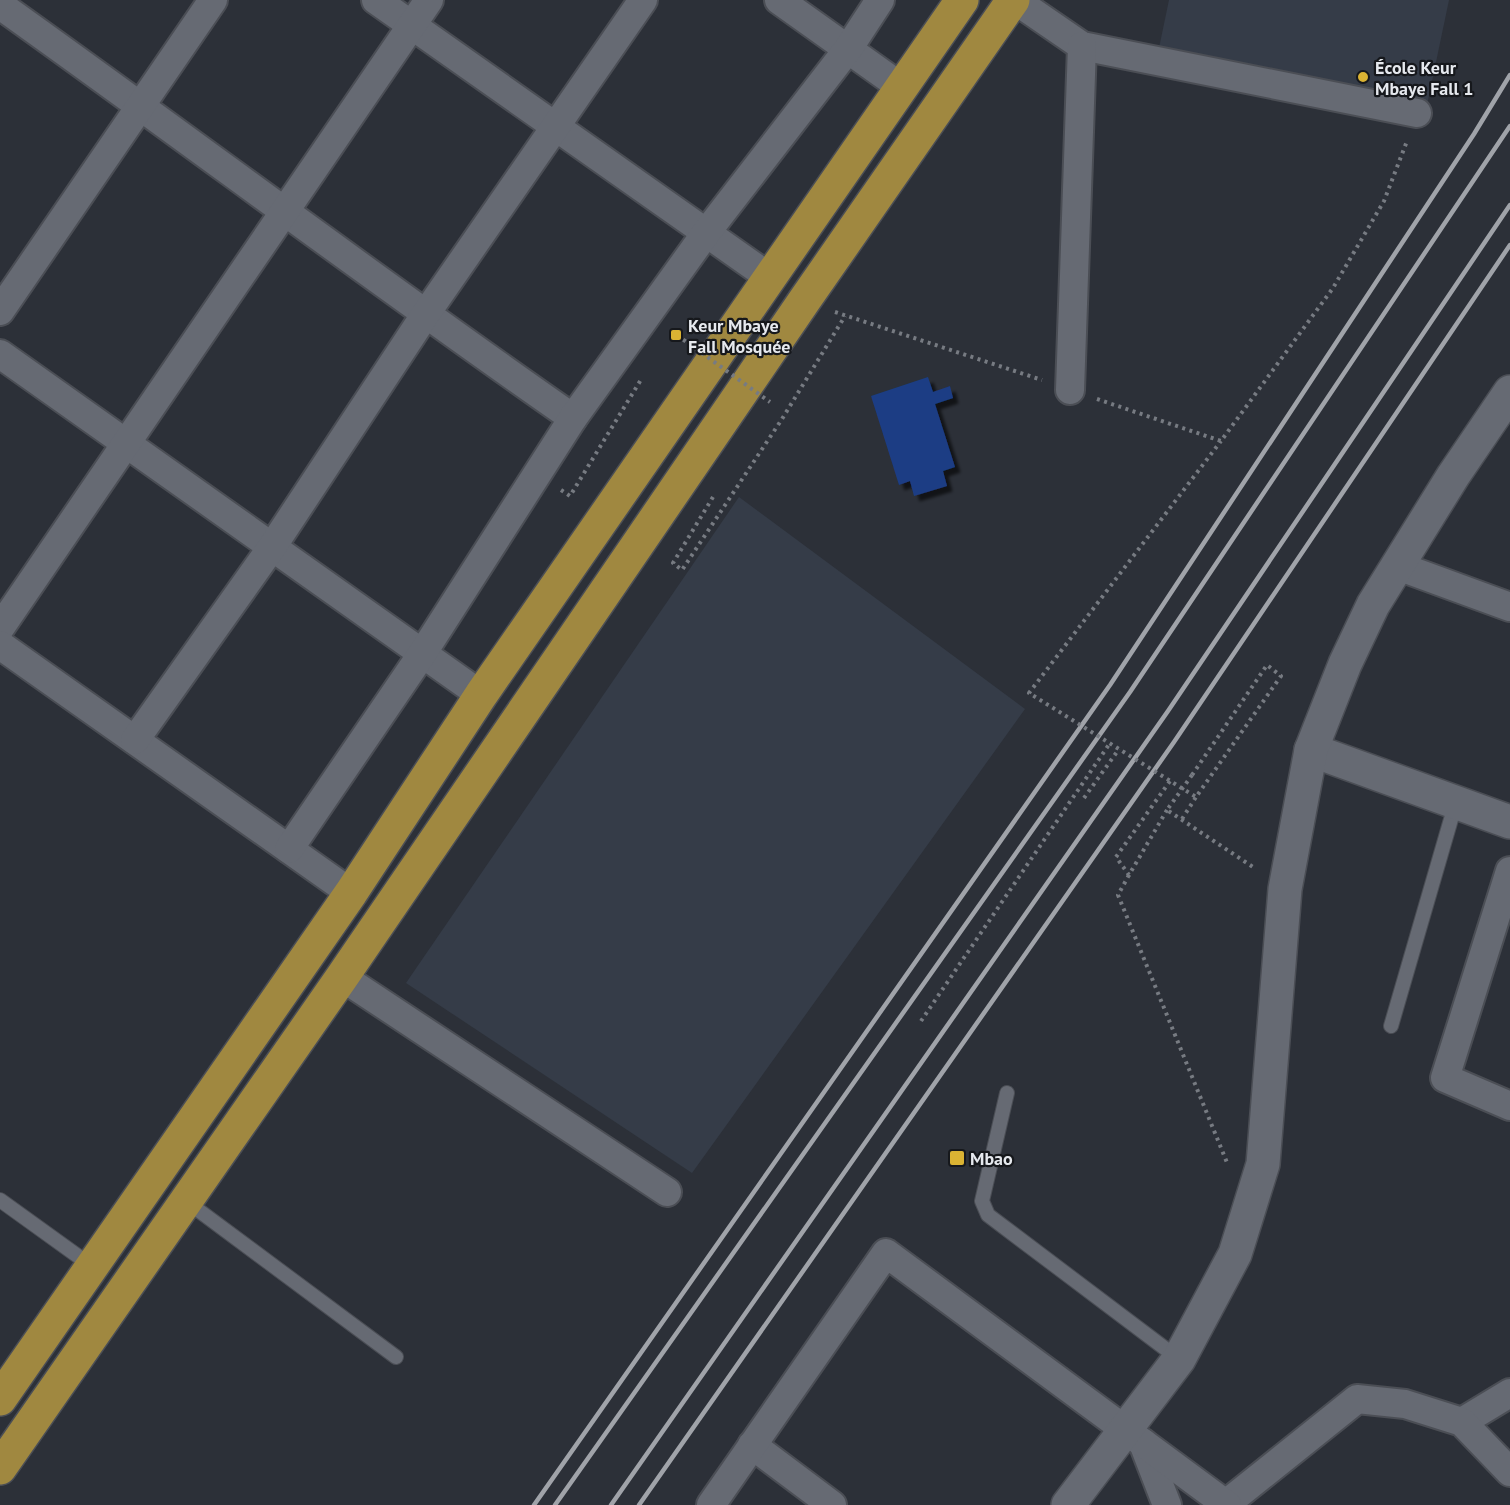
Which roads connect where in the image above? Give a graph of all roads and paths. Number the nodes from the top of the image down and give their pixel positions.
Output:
1 (213, 0) edge
2 (376, 0) edge
3 (429, 0) edge
4 (643, 0) edge
5 (779, 0) edge
6 (880, 0) edge
7 (962, 0) edge
8 (1014, 0) edge
9 (0, 5) edge
10 (412, 25) junction
11 (1082, 46) junction
12 (848, 49) junction
13 (901, 87) junction
14 (140, 106) junction
15 (1418, 113) joint
16 (555, 127) junction
17 (284, 213) junction
18 (706, 233) junction
19 (769, 277) junction
20 (804, 301) junction
21 (0, 311) edge
22 (425, 315) junction
23 (845, 316) junction
24 (671, 331) dead end
25 (0, 354) edge
26 (1070, 390) junction
27 (1510, 392) edge
28 (770, 402) dead end
29 (573, 418) junction
30 (1221, 441) junction
31 (126, 443) junction
32 (715, 493) dead end
33 (272, 547) junction
34 (1398, 566) junction
35 (1510, 607) edge
36 (0, 628) edge
37 (0, 645) edge
38 (422, 654) junction
39 (481, 696) junction
40 (135, 740) junction
41 (1110, 743) junction
42 (1119, 749) junction
43 (1311, 750) junction
44 (1170, 781) junction
45 (1196, 797) junction
46 (1084, 798) dead end
47 (1456, 802) junction
48 (1167, 810) junction
49 (1182, 819) junction
50 (1510, 822) edge
51 (289, 849) junction
52 (1510, 871) edge
53 (1129, 875) junction
54 (1285, 889) junction
55 (351, 892) junction
56 (1505, 908) edge
57 (342, 977) junction
58 (921, 1021) dead end
59 (1391, 1026) dead end
60 (1007, 1093) dead end
61 (1510, 1106) edge
62 (1258, 1180) junction
63 (667, 1192) dead end
64 (0, 1200) edge
65 (186, 1201) junction
66 (93, 1267) junction
67 (396, 1357) dead end
68 (1179, 1359) junction
69 (1510, 1393) edge
70 (0, 1399) edge
71 (1462, 1422) junction
72 (1135, 1437) junction
73 (752, 1445) junction
74 (0, 1468) edge
75 (1510, 1472) edge
76 (1226, 1504) edge
77 (711, 1505) edge
78 (832, 1505) edge
79 (1068, 1505) edge
80 (1167, 1505) edge

1 - 14 street
2 - 10 street
3 - 10 street
4 - 16 street
5 - 12 street
6 - 12 street
7 - 13 highway
8 - 11 street
8 - 20 highway
9 - 14 street
10 - 16 street
10 - 17 street
11 - 15 street
11 - 26 street
12 - 13 street
12 - 18 street
13 - 19 highway
14 - 17 street
14 - 21 street
15 - 30 path
16 - 18 street
16 - 22 street
17 - 22 street
17 - 31 street
18 - 19 street
18 - 29 street
19 - 39 highway
20 - 23 path
20 - 57 highway
22 - 29 street
22 - 33 street
23 - 26 path
23 - 32 path
24 - 28 path, bridge
25 - 31 street
26 - 30 path
27 - 34 street
29 - 38 street
30 - 41 path, bridge
31 - 33 street
31 - 36 street
33 - 38 street
33 - 40 street
34 - 35 street
34 - 43 street
37 - 40 street
38 - 39 street
38 - 51 street
39 - 55 highway
40 - 51 street
41 - 42 path, bridge
41 - 58 path
42 - 44 path, bridge
42 - 46 path
43 - 47 street
43 - 54 street
44 - 45 path, bridge
44 - 53 path
45 - 48 path, bridge
45 - 49 path
47 - 50 street
47 - 59 lane
48 - 49 path
48 - 53 path
49 - 54 path
51 - 55 street
52 - 56 street
53 - 62 path
54 - 62 street
55 - 66 highway
56 - 61 street
57 - 63 street
57 - 65 highway
60 - 68 lane
62 - 68 street
64 - 66 lane
65 - 67 lane
65 - 74 highway
66 - 70 highway
68 - 72 street
69 - 71 street
71 - 75 street
71 - 76 street
72 - 73 street
72 - 76 street
72 - 79 street
72 - 80 street
73 - 77 street
73 - 78 street

